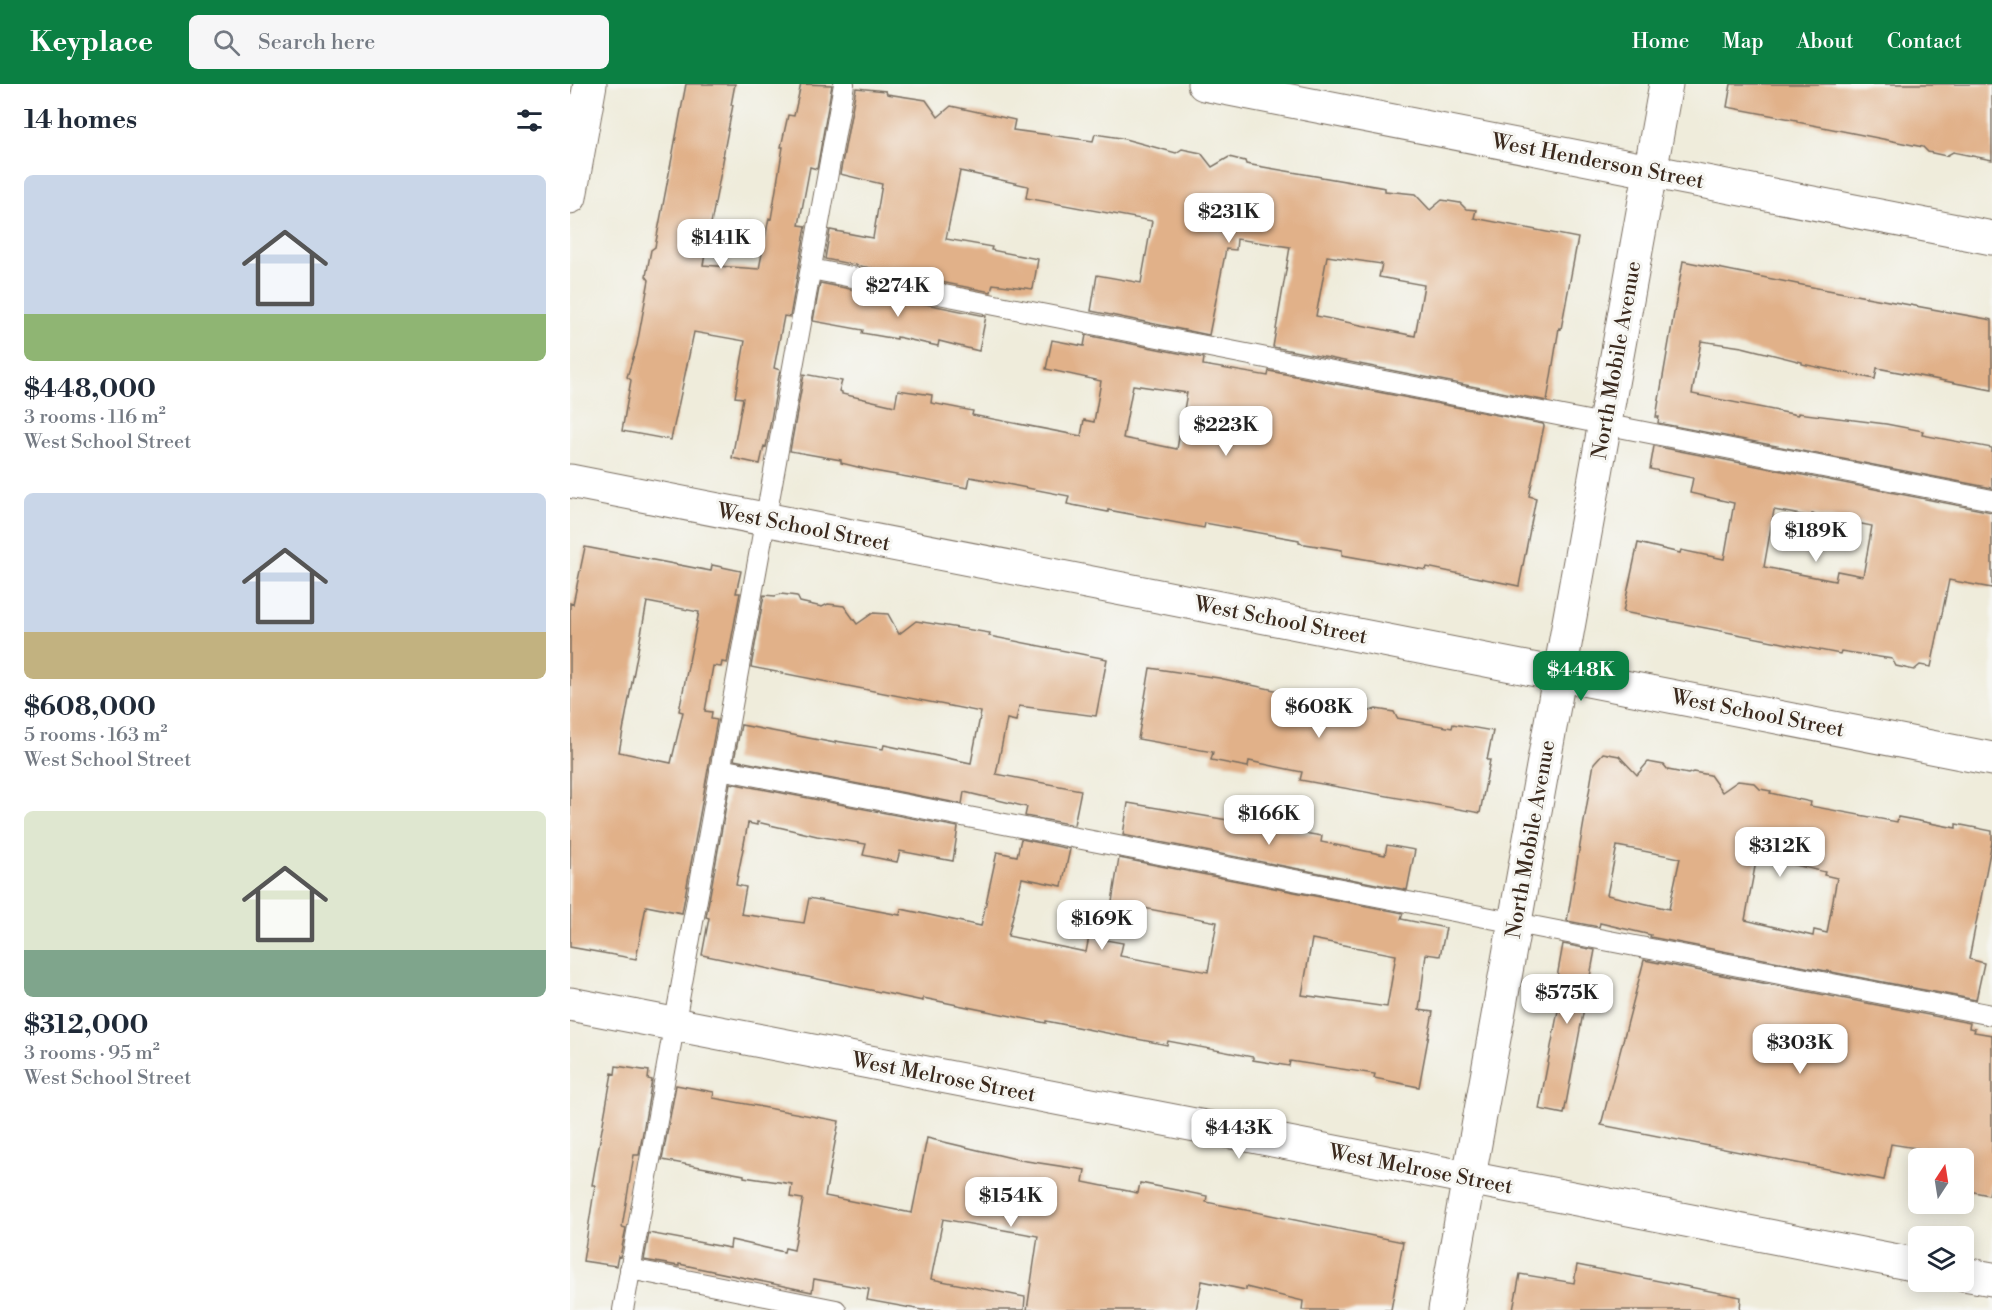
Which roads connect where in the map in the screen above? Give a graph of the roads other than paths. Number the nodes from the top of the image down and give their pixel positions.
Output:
1 (590, 84) edge
2 (844, 84) edge
3 (1204, 84) edge
4 (1666, 84) edge
5 (1650, 171) junction
6 (570, 197) edge
7 (1992, 238) edge
8 (811, 269) junction
9 (1605, 424) junction
10 (570, 482) edge
11 (1992, 500) edge
12 (765, 520) junction
13 (1560, 674) junction
14 (1992, 759) edge
15 (720, 769) junction
16 (1515, 923) junction
17 (570, 1004) edge
18 (1992, 1015) edge
19 (674, 1024) junction
20 (1469, 1178) junction
21 (1908, 1263) edge
22 (630, 1269) junction
23 (1974, 1276) edge
24 (1992, 1279) edge
25 (623, 1310) edge
26 (836, 1310) edge
27 (1445, 1310) edge

1 - 6 street
2 - 8 lane
3 - 5 street, West Henderson Street
4 - 5 street, North Mobile Avenue
5 - 7 street, West Henderson Street
5 - 9 street, North Mobile Avenue
8 - 9 lane
8 - 12 lane
9 - 11 lane
9 - 13 street, North Mobile Avenue
10 - 12 street, West School Street
12 - 13 street, West School Street
12 - 15 lane
13 - 14 street, West School Street
13 - 16 street, North Mobile Avenue
15 - 16 lane
15 - 19 lane
16 - 18 lane
16 - 20 street, North Mobile Avenue
17 - 19 street, West Melrose Street
19 - 20 street, West Melrose Street
19 - 22 lane
20 - 21 street, West Melrose Street
20 - 27 street, North Mobile Avenue
22 - 25 lane
22 - 26 lane
23 - 24 street

